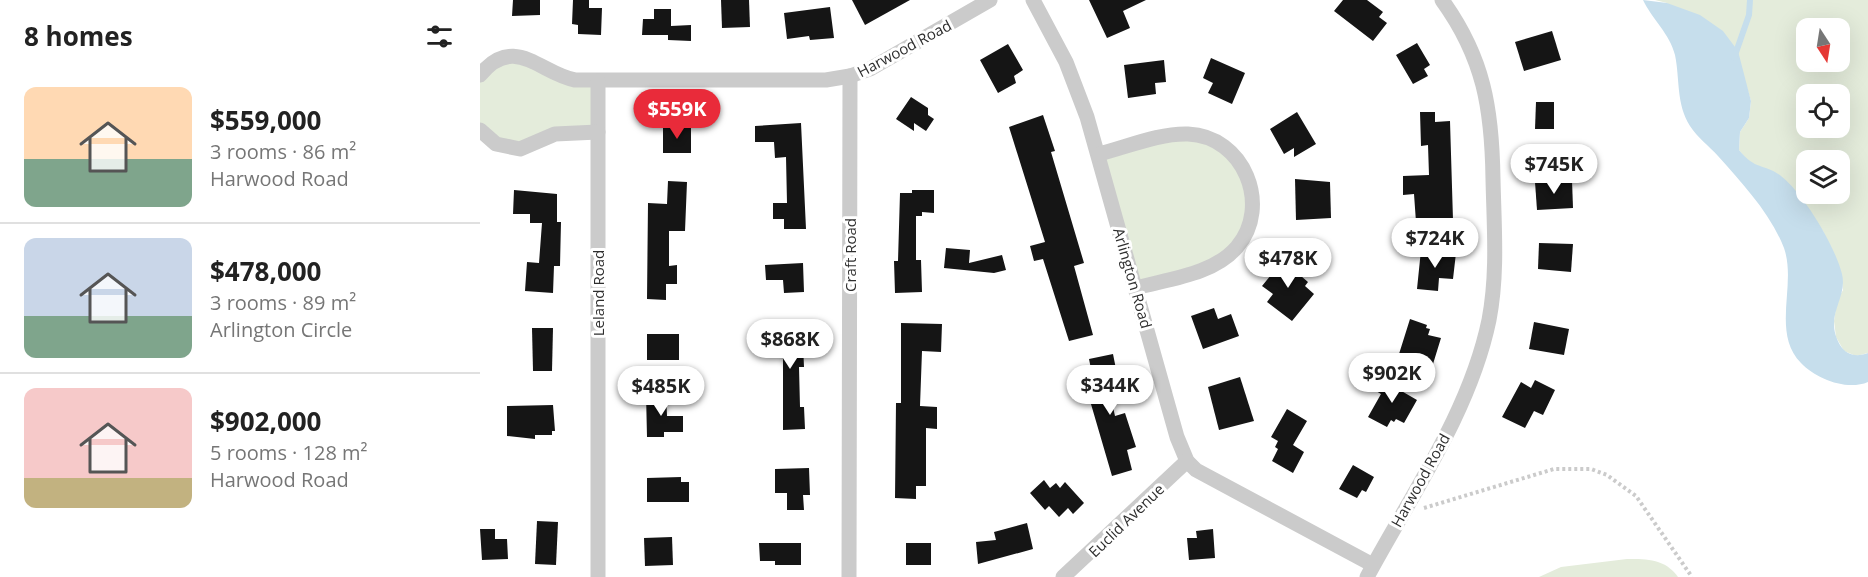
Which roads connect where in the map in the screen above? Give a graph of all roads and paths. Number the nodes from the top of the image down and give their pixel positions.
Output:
1 (990, 0) edge
2 (1033, 0) edge
3 (1442, 0) edge
4 (480, 75) edge
5 (850, 76) junction
6 (598, 81) junction
7 (480, 130) edge
8 (598, 132) junction
9 (1099, 154) junction
10 (1136, 288) junction
11 (1187, 461) junction
12 (1402, 512) junction
13 (1370, 571) edge
14 (598, 577) edge
15 (849, 577) edge
16 (1063, 577) edge
17 (1692, 577) edge

1 - 5 street, Harwood Road
2 - 9 street, Arlington Road
3 - 12 street, Harwood Road
4 - 6 street, Harwood Road
5 - 6 street, Harwood Road
5 - 15 street, Craft Road
6 - 8 street, Leland Road
7 - 8 street
8 - 14 street, Leland Road
9 - 10 street, Arlington Road
9 - 10 street
10 - 11 street, Arlington Road
11 - 13 street
11 - 16 street, Euclid Avenue
12 - 13 street, Harwood Road
12 - 17 path

